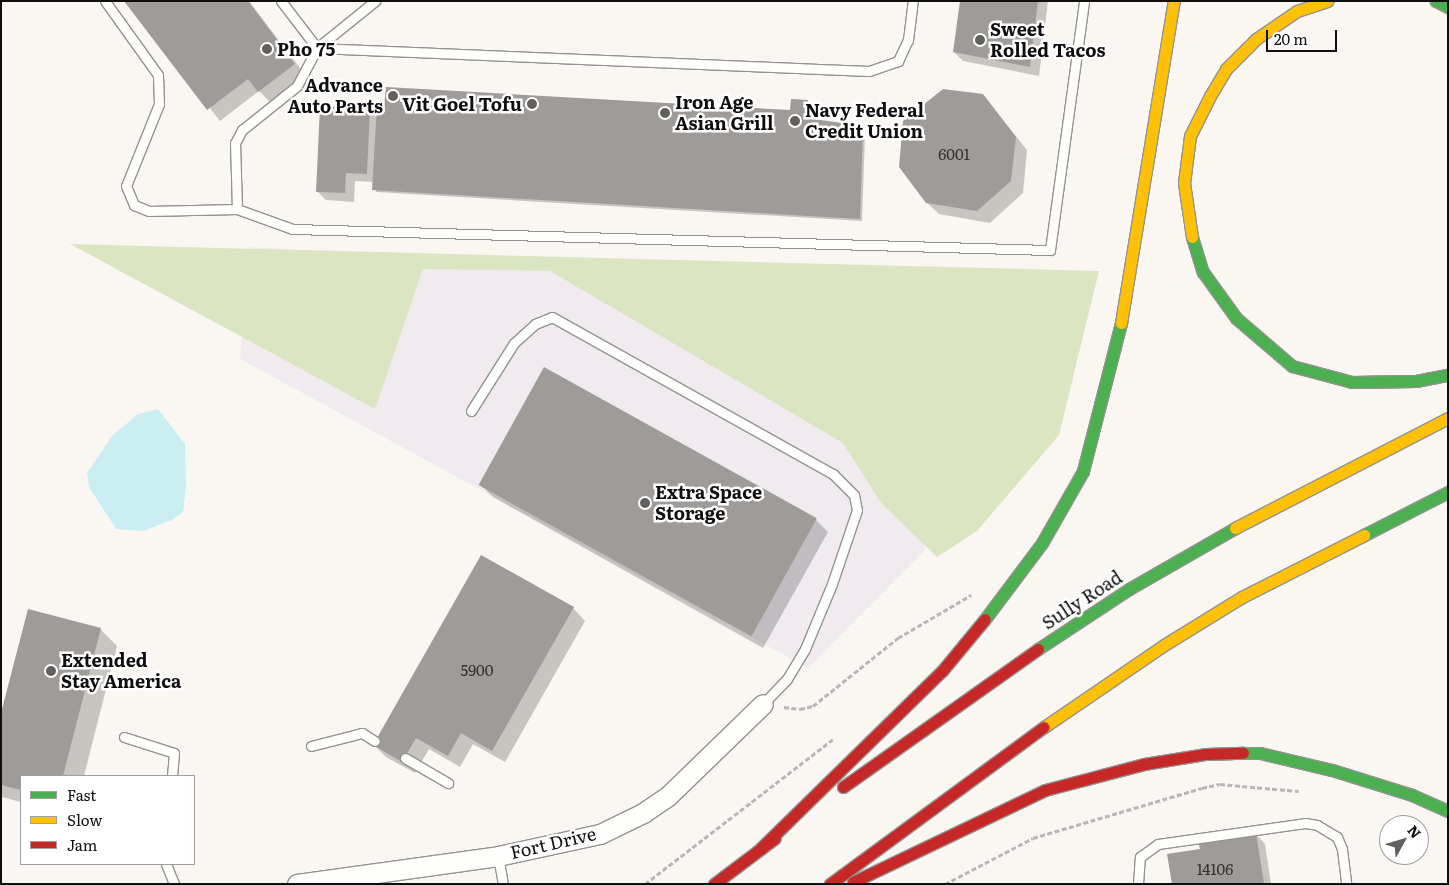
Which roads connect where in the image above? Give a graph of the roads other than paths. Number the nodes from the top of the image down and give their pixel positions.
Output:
1 (105, 1) edge
2 (281, 1) edge
3 (375, 1) edge
4 (913, 1) edge
5 (1084, 1) edge
6 (1174, 1) edge
7 (1327, 1) edge
8 (1436, 1) edge
9 (1448, 7) edge
10 (317, 48) junction
11 (237, 209) junction
12 (1448, 375) edge
13 (471, 411) dead end
14 (1448, 418) edge
15 (1448, 492) edge
16 (763, 704) joint
17 (124, 737) dead end
18 (375, 741) dead end
19 (311, 746) dead end
20 (405, 758) dead end
21 (172, 775) edge
22 (448, 783) dead end
23 (1448, 811) edge
24 (760, 849) junction
25 (498, 856) junction
26 (166, 865) edge
27 (174, 884) edge
28 (297, 884) edge
29 (503, 884) edge
30 (714, 884) edge
31 (830, 884) edge
32 (850, 884) edge
33 (1138, 884) edge
34 (1346, 884) edge

1 - 11 lane
2 - 10 lane
3 - 10 lane
4 - 10 lane
5 - 11 lane
6 - 24 highway
7 - 12 highway
8 - 9 highway
10 - 11 lane
13 - 16 lane
14 - 24 highway, Sully Road
15 - 31 highway
16 - 25 street, Fort Drive
17 - 21 lane
18 - 19 lane
20 - 22 lane
23 - 32 highway
24 - 30 highway
25 - 28 street, Fort Drive
25 - 29 lane
26 - 27 lane
33 - 34 lane

